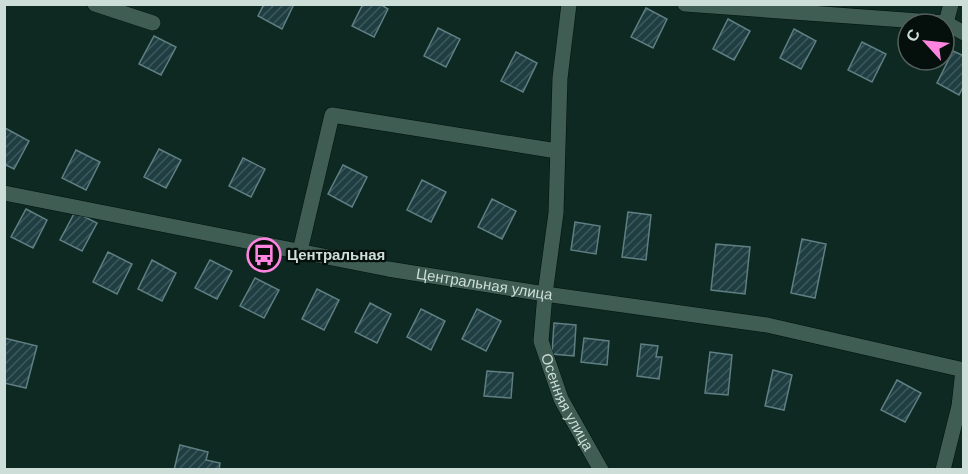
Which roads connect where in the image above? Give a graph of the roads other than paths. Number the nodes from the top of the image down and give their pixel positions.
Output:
1 (95, 4) edge
2 (568, 4) edge
3 (685, 4) edge
4 (764, 7) edge
5 (896, 19) edge
6 (153, 23) dead end
7 (557, 151) junction
8 (4, 193) edge
9 (300, 251) junction
10 (545, 294) junction
11 (963, 370) edge
12 (601, 470) edge
13 (943, 470) edge

1 - 6 street
2 - 7 street, Осенняя улица
3 - 4 street
4 - 5 street
7 - 9 street
7 - 10 street, Осенняя улица
8 - 9 street, Центральная улица
9 - 10 street, Центральная улица
10 - 11 street, Центральная улица
10 - 12 street, Осенняя улица
11 - 13 street

